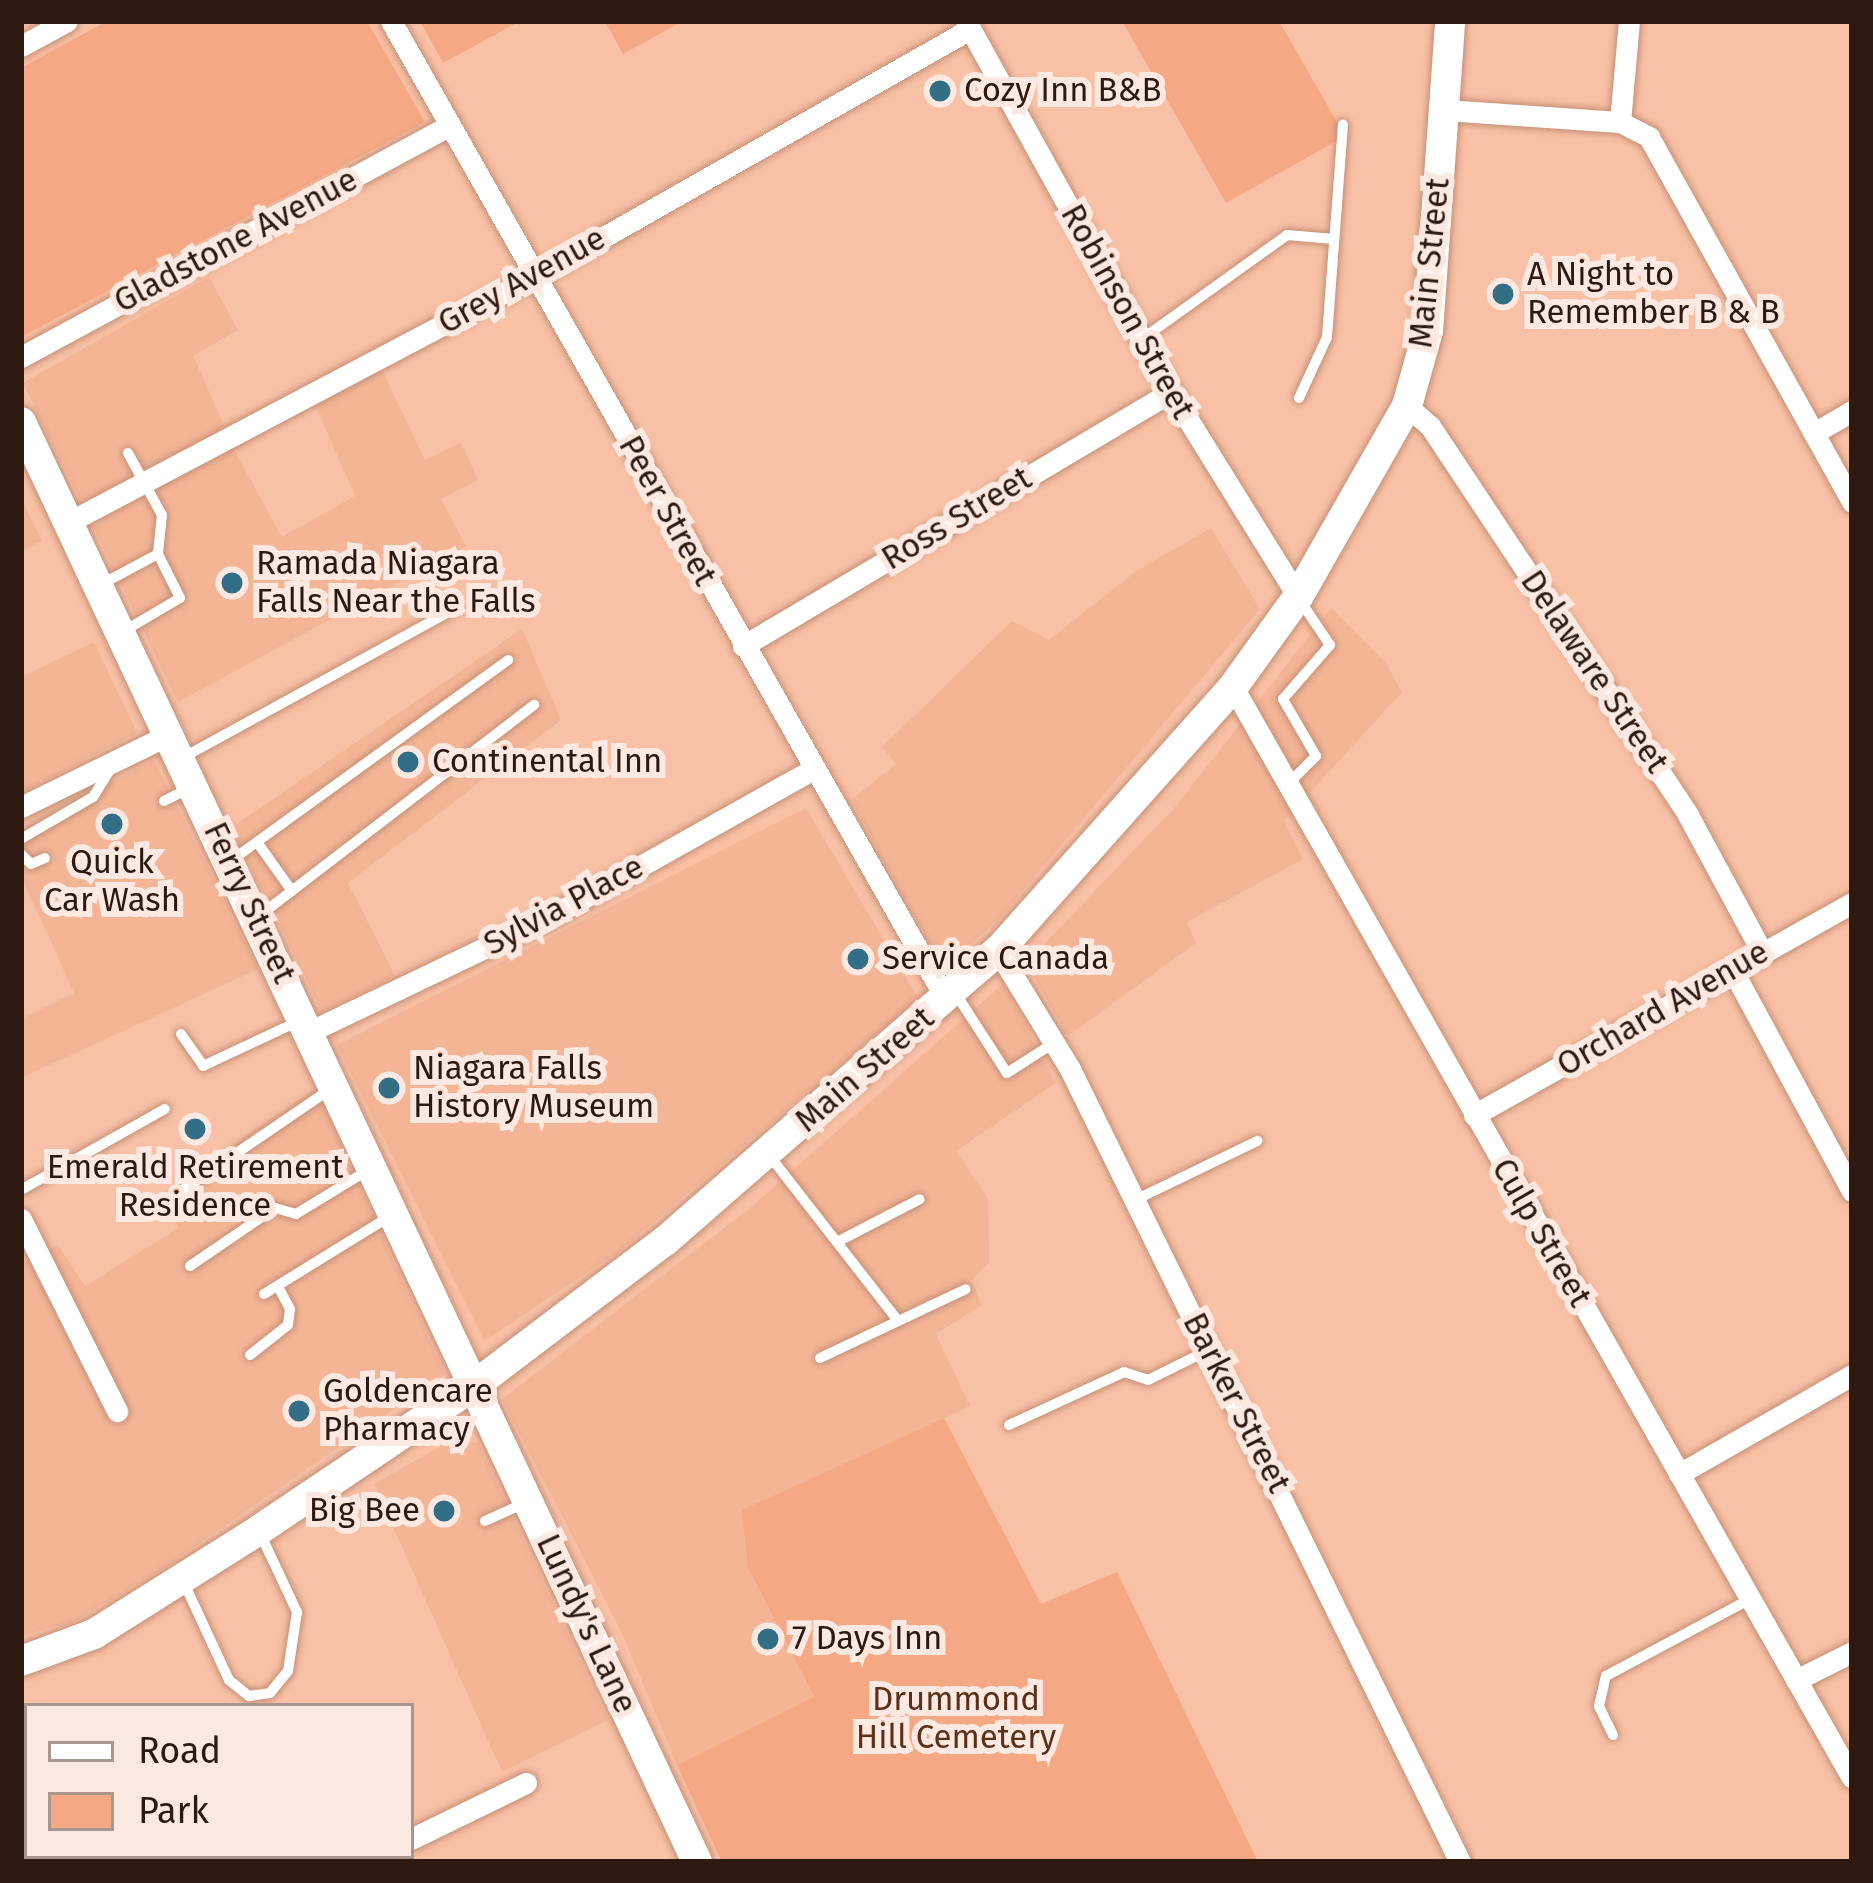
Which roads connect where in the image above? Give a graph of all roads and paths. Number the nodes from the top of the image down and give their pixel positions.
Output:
1 (68, 21) edge
2 (391, 21) edge
3 (1450, 21) edge
4 (1629, 21) edge
5 (968, 25) edge
6 (21, 46) edge
7 (1445, 110) junction
8 (1620, 122) junction
9 (1342, 124) dead end
10 (450, 125) junction
11 (1334, 238) junction
12 (535, 276) junction
13 (1142, 339) junction
14 (21, 357) edge
15 (1171, 392) junction
16 (1299, 398) dead end
17 (1407, 406) junction
18 (1852, 411) edge
19 (21, 422) edge
20 (1814, 433) junction
21 (128, 453) dead end
22 (144, 482) junction
23 (1852, 502) edge
24 (69, 522) junction
25 (158, 554) junction
26 (99, 586) junction
27 (1298, 597) junction
28 (456, 608) dead end
29 (122, 633) junction
30 (742, 646) junction
31 (508, 660) dead end
32 (1233, 687) junction
33 (534, 704) dead end
34 (182, 759) junction
35 (116, 760) junction
36 (813, 770) junction
37 (1287, 785) junction
38 (164, 800) dead end
39 (21, 807) edge
40 (21, 839) edge
41 (257, 842) junction
42 (21, 854) edge
43 (45, 858) dead end
44 (230, 862) junction
45 (292, 891) junction
46 (1852, 903) edge
47 (256, 918) junction
48 (998, 952) junction
49 (1762, 952) junction
50 (1733, 971) junction
51 (950, 995) junction
52 (306, 1026) junction
53 (181, 1034) dead end
54 (1054, 1043) junction
55 (335, 1087) junction
56 (165, 1108) dead end
57 (1474, 1115) junction
58 (1257, 1141) dead end
59 (770, 1154) junction
60 (373, 1167) junction
61 (184, 1189) dead end
62 (21, 1190) edge
63 (1852, 1191) edge
64 (920, 1199) dead end
65 (1135, 1200) junction
66 (394, 1213) junction
67 (21, 1219) edge
68 (837, 1241) junction
69 (190, 1266) dead end
70 (278, 1286) junction
71 (966, 1289) dead end
72 (264, 1294) dead end
73 (898, 1321) junction
74 (1210, 1350) junction
75 (250, 1355) dead end
76 (820, 1358) dead end
77 (1852, 1375) edge
78 (475, 1385) junction
79 (117, 1411) dead end
80 (1009, 1425) dead end
81 (1679, 1474) junction
82 (529, 1501) junction
83 (485, 1521) dead end
84 (259, 1530) junction
85 (182, 1580) junction
86 (1750, 1599) junction
87 (1852, 1652) edge
88 (21, 1661) edge
89 (1796, 1680) junction
90 (1613, 1735) dead end
91 (1852, 1778) edge
92 (526, 1783) dead end
93 (414, 1838) edge
94 (697, 1862) edge
95 (1460, 1862) edge

1 - 6 street
2 - 10 street, Peer Street
3 - 7 street, Main Street
4 - 8 street
5 - 12 street, Grey Avenue
5 - 13 street, Robinson Street
7 - 8 street
7 - 17 street, Main Street
8 - 20 street
9 - 11 lane
10 - 12 street, Peer Street
10 - 14 street, Gladstone Avenue
11 - 13 lane
11 - 16 lane
12 - 22 street, Grey Avenue
12 - 30 street, Peer Street
13 - 15 street, Robinson Street
15 - 27 street, Robinson Street
15 - 30 street, Ross Street
17 - 27 street, Main Street
17 - 49 street, Delaware Street
18 - 20 street
19 - 24 street, Ferry Street
20 - 23 street
21 - 22 lane
22 - 24 street, Grey Avenue
22 - 25 lane
24 - 26 street, Ferry Street
25 - 26 lane
25 - 29 lane
26 - 29 street, Ferry Street
27 - 32 street, Main Street
27 - 37 lane
28 - 34 lane
29 - 34 street, Ferry Street
30 - 36 street, Peer Street
31 - 41 lane
32 - 37 street, Culp Street
32 - 48 street, Main Street
33 - 45 lane
34 - 35 street
34 - 38 lane
34 - 44 street, Ferry Street
35 - 39 street
35 - 40 lane
36 - 51 street, Peer Street
36 - 52 street, Sylvia Place
37 - 57 street, Culp Street
41 - 44 lane
41 - 45 lane
42 - 43 lane
44 - 47 street, Ferry Street
45 - 47 lane
46 - 49 street, Orchard Avenue
47 - 52 street, Ferry Street
48 - 51 street, Main Street
48 - 54 street, Barker Street
49 - 50 street, Orchard Avenue
50 - 57 street, Orchard Avenue
50 - 63 street
51 - 54 lane
51 - 59 street, Main Street
52 - 53 lane
52 - 55 street, Ferry Street
54 - 65 street, Barker Street
55 - 60 street, Ferry Street
55 - 61 lane
56 - 62 lane
57 - 81 street, Culp Street
58 - 65 lane
59 - 68 lane
59 - 78 street, Main Street
60 - 66 street, Ferry Street
60 - 69 lane
64 - 68 lane
65 - 74 street, Barker Street
66 - 70 lane
66 - 78 street, Ferry Street
67 - 79 street
68 - 73 lane
70 - 72 lane
70 - 75 lane
71 - 73 lane
73 - 76 lane
74 - 80 lane
74 - 95 street, Barker Street
77 - 81 street
78 - 82 street, Lundy's Lane
78 - 84 street, Main Street
81 - 86 street, Culp Street
82 - 83 lane
82 - 94 street, Lundy's Lane
84 - 85 street, Main Street
84 - 85 lane
85 - 88 street, Main Street
86 - 89 street, Culp Street
86 - 90 lane
87 - 89 street
89 - 91 street, Culp Street
92 - 93 street

